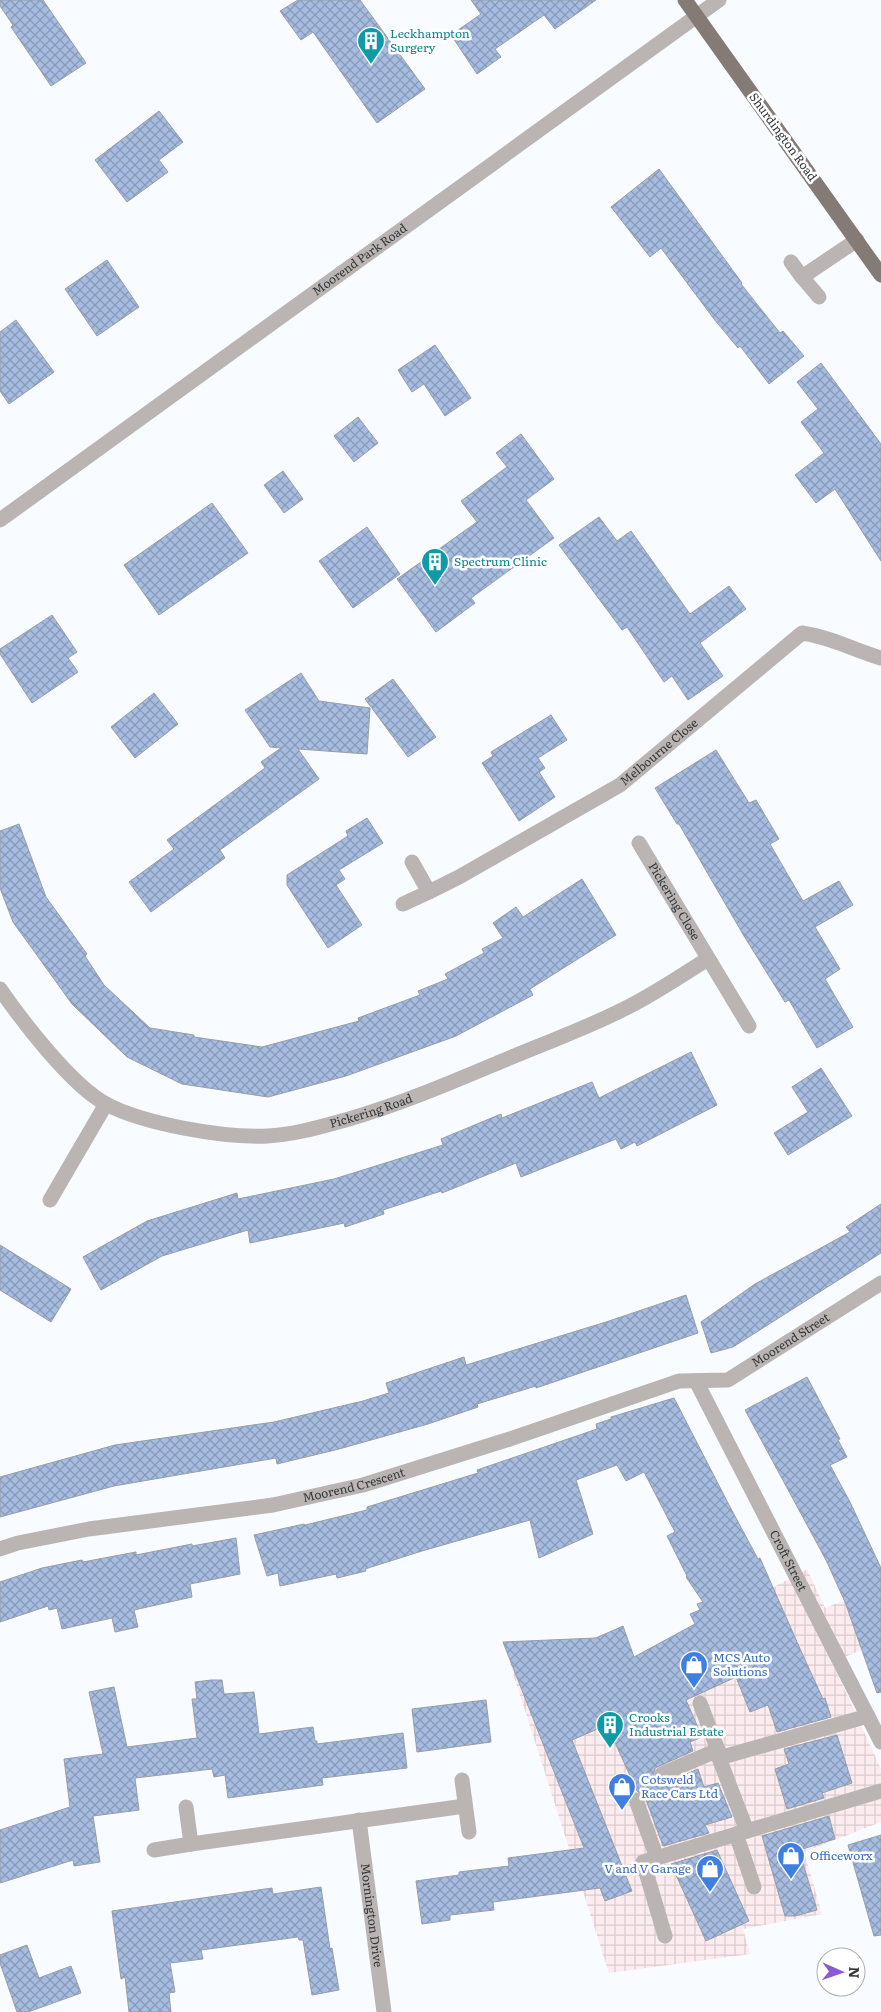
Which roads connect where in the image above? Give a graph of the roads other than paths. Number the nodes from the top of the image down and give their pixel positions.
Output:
1 (685, 0) edge
2 (719, 0) edge
3 (696, 17) junction
4 (856, 240) junction
5 (791, 262) dead end
6 (881, 275) edge
7 (802, 276) junction
8 (819, 297) dead end
9 (0, 520) edge
10 (881, 658) edge
11 (639, 843) dead end
12 (412, 862) dead end
13 (429, 892) junction
14 (403, 904) dead end
15 (708, 959) junction
16 (0, 989) edge
17 (749, 1026) dead end
18 (106, 1104) junction
19 (50, 1200) dead end
20 (881, 1283) edge
21 (696, 1381) junction
22 (0, 1549) edge
23 (700, 1703) dead end
24 (868, 1716) junction
25 (881, 1742) edge
26 (720, 1754) junction
27 (662, 1774) dead end
28 (462, 1780) dead end
29 (881, 1791) edge
30 (636, 1800) dead end
31 (186, 1806) dead end
32 (465, 1806) junction
33 (359, 1820) junction
34 (469, 1832) dead end
35 (742, 1833) junction
36 (191, 1844) junction
37 (154, 1850) dead end
38 (657, 1858) junction
39 (754, 1887) dead end
40 (664, 1936) dead end
41 (384, 2012) edge

1 - 3 main road, Shurdington Road
2 - 3 street, Moorend Park Road
3 - 4 main road, Shurdington Road
3 - 9 street, Moorend Park Road
4 - 6 main road, Shurdington Road
4 - 7 street
5 - 7 street
7 - 8 street
10 - 13 street, Melbourne Close
11 - 15 street, Pickering Close
12 - 13 street
13 - 14 street, Melbourne Close
15 - 17 street, Pickering Close
15 - 18 street, Pickering Road
16 - 18 street, Pickering Road
18 - 19 street
20 - 21 street, Moorend Street
21 - 22 street, Moorend Crescent
21 - 24 street, Croft Street
23 - 26 street
24 - 25 street, Croft Street
24 - 26 street
26 - 27 street
26 - 35 street
28 - 32 street
29 - 35 street
30 - 38 street
31 - 36 street
32 - 33 street
32 - 34 street
33 - 36 street
33 - 41 street, Mornington Drive
35 - 38 street
35 - 39 street
36 - 37 street
38 - 40 street

